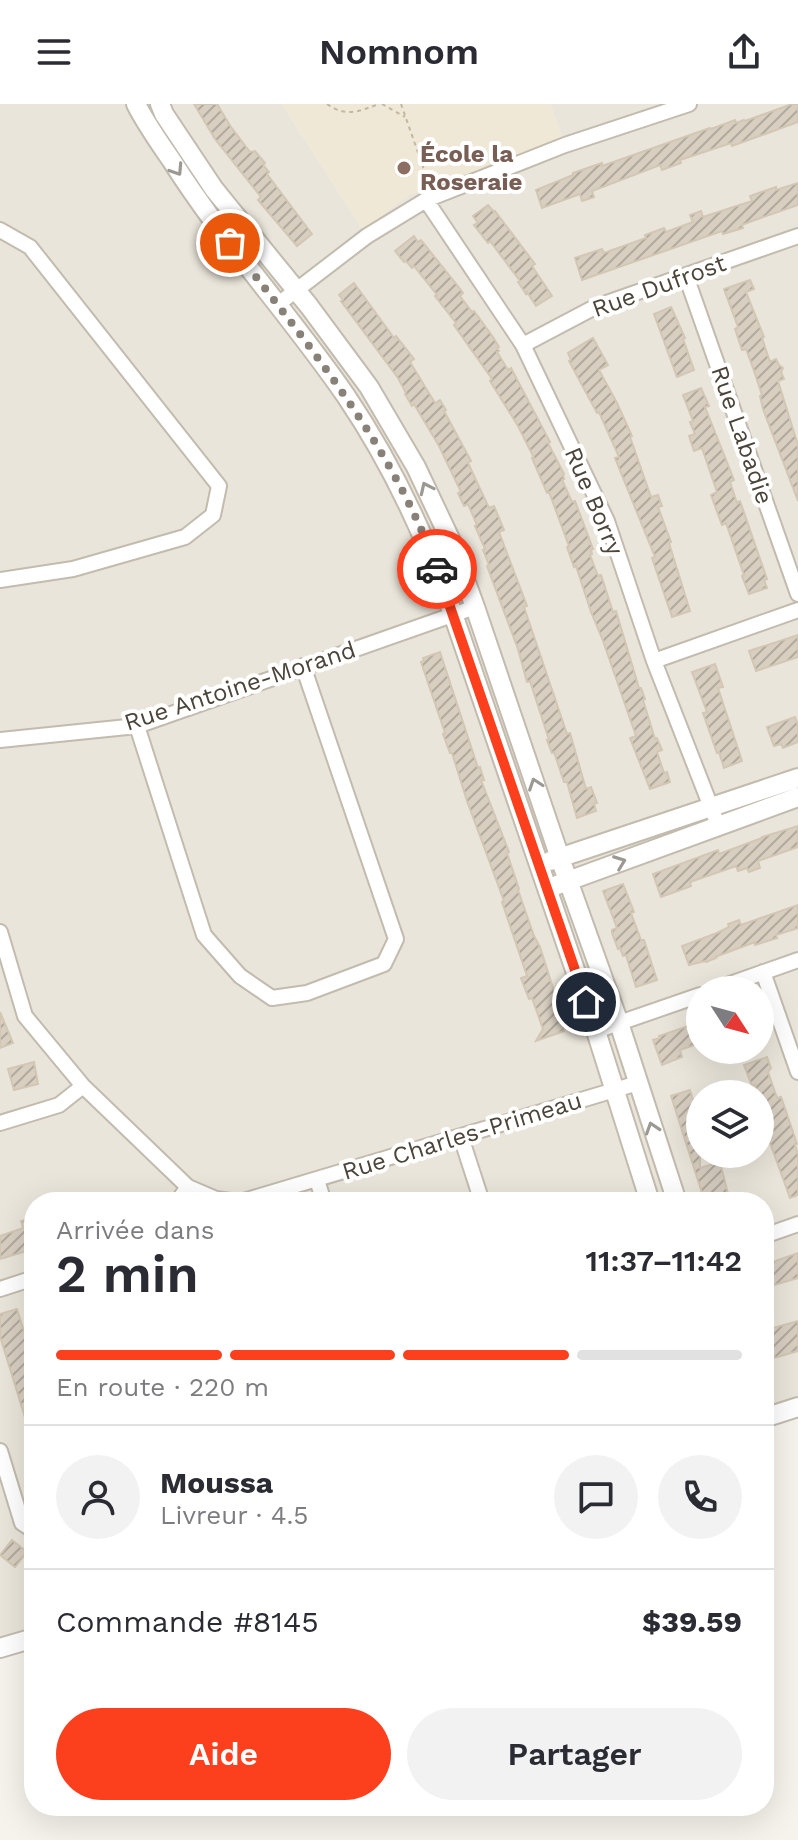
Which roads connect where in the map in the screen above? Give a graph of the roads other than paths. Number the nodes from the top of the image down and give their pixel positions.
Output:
1 (136, 104) edge
2 (160, 104) edge
3 (689, 104) edge
4 (646, 111) edge
5 (430, 198) junction
6 (0, 230) edge
7 (798, 236) edge
8 (686, 276) junction
9 (296, 290) junction
10 (277, 305) junction
11 (523, 345) junction
12 (0, 580) edge
13 (798, 594) edge
14 (475, 607) junction
15 (798, 610) edge
16 (453, 614) junction
17 (654, 661) junction
18 (303, 666) junction
19 (137, 726) junction
20 (0, 740) edge
21 (798, 778) edge
22 (798, 797) edge
23 (714, 817) junction
24 (560, 858) junction
25 (540, 865) junction
26 (569, 881) junction
27 (547, 889) junction
28 (0, 932) edge
29 (798, 960) edge
30 (763, 972) junction
31 (752, 976) edge
32 (686, 1000) edge
33 (619, 1023) junction
34 (596, 1031) junction
35 (798, 1072) edge
36 (638, 1083) junction
37 (83, 1086) junction
38 (615, 1091) junction
39 (0, 1123) edge
40 (461, 1137) junction
41 (317, 1180) junction
42 (188, 1187) junction
43 (184, 1192) edge
44 (200, 1192) edge
45 (274, 1192) edge
46 (321, 1192) edge
47 (479, 1192) edge
48 (647, 1192) edge
49 (674, 1192) edge
50 (798, 1224) edge
51 (774, 1232) edge
52 (24, 1281) edge
53 (0, 1289) edge
54 (798, 1407) edge
55 (774, 1415) edge
56 (0, 1451) edge
57 (24, 1524) edge
58 (24, 1641) edge
59 (0, 1648) edge

1 -> 10 street
2 - 9 street
3 - 4 street
4 - 5 street
5 - 9 street
5 - 11 street, Rue Borry
6 - 12 street
7 - 8 street, Rue Dufrost
8 - 11 street, Rue Dufrost
8 - 13 street, Rue Labadie
9 - 10 street
14 -> 9 street
10 - 16 street
11 - 17 street, Rue Borry
14 - 16 street, Rue Antoine-Morand
24 -> 14 street
15 - 17 street
16 - 18 street, Rue Antoine-Morand
16 - 25 street
17 - 23 street, Rue Borry
18 - 19 street, Rue Antoine-Morand
18 - 19 street
19 - 20 street, Rue Antoine-Morand
21 - 23 street
22 - 23 street
23 - 24 street
26 -> 23 street
24 - 25 street
24 - 26 street
25 - 27 street
26 - 27 street
26 - 33 street
27 - 34 street
28 - 37 street, Rue Charles-Primeau
29 - 30 street
30 - 31 street
30 - 35 street
32 - 33 street
33 - 34 street
33 - 36 street
34 - 38 street
36 - 38 street, Rue Charles-Primeau
49 -> 36 street
37 - 39 street
37 - 42 street, Rue Charles-Primeau
38 - 40 street, Rue Charles-Primeau
38 - 48 street
40 - 41 street, Rue Charles-Primeau
40 - 47 street
41 - 45 street, Rue Charles-Primeau
41 - 46 street
42 - 43 street
42 - 44 street, Rue Charles-Primeau
50 - 51 street
52 - 53 street
54 - 55 street
56 - 57 street
58 - 59 street

